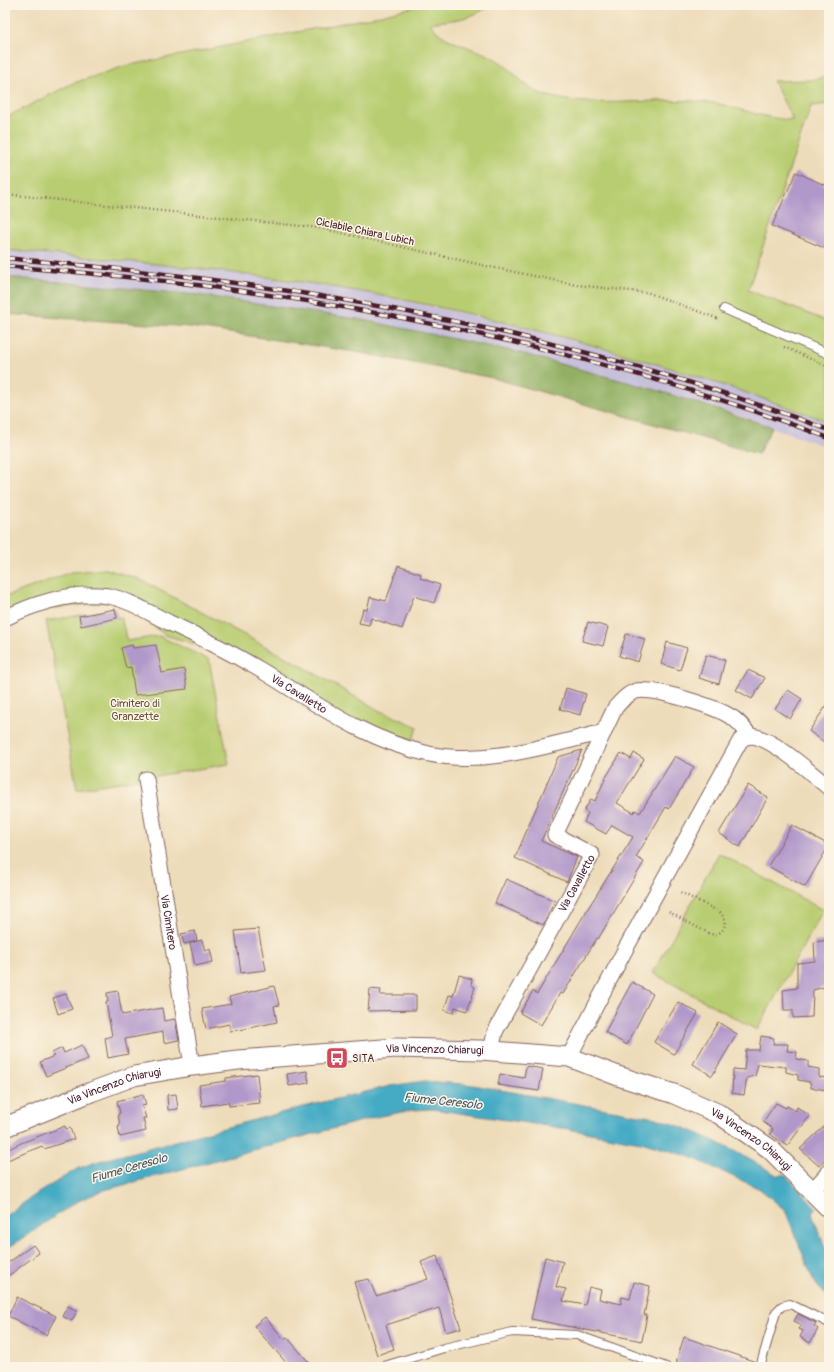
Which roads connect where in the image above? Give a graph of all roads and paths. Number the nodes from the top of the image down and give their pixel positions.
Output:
1 (5, 194) edge
2 (724, 309) dead end
3 (715, 317) dead end
4 (829, 354) edge
5 (5, 618) edge
6 (604, 732) junction
7 (750, 736) junction
8 (146, 779) dead end
9 (829, 788) edge
10 (680, 892) dead end
11 (669, 912) dead end
12 (491, 1051) junction
13 (569, 1057) junction
14 (192, 1066) junction
15 (5, 1127) edge
16 (829, 1172) edge
17 (812, 1190) junction
18 (829, 1208) edge
19 (829, 1323) edge
20 (381, 1367) edge
21 (666, 1367) edge
22 (760, 1367) edge

1 - 3 path, Ciclabile Chiara Lubich
2 - 4 lane
5 - 6 street, Via Cavalletto
6 - 7 street, Via Cavalletto
6 - 12 street, Via Cavalletto
7 - 9 street
7 - 13 street
8 - 14 street, Via Cimitero
10 - 11 path
12 - 13 street, Via Vincenzo Chiarugi
12 - 14 street, Via Vincenzo Chiarugi
13 - 17 street, Via Vincenzo Chiarugi
14 - 15 street, Via Vincenzo Chiarugi
16 - 17 street
17 - 18 street, Via Vincenzo Chiarugi
19 - 22 lane
20 - 21 lane

